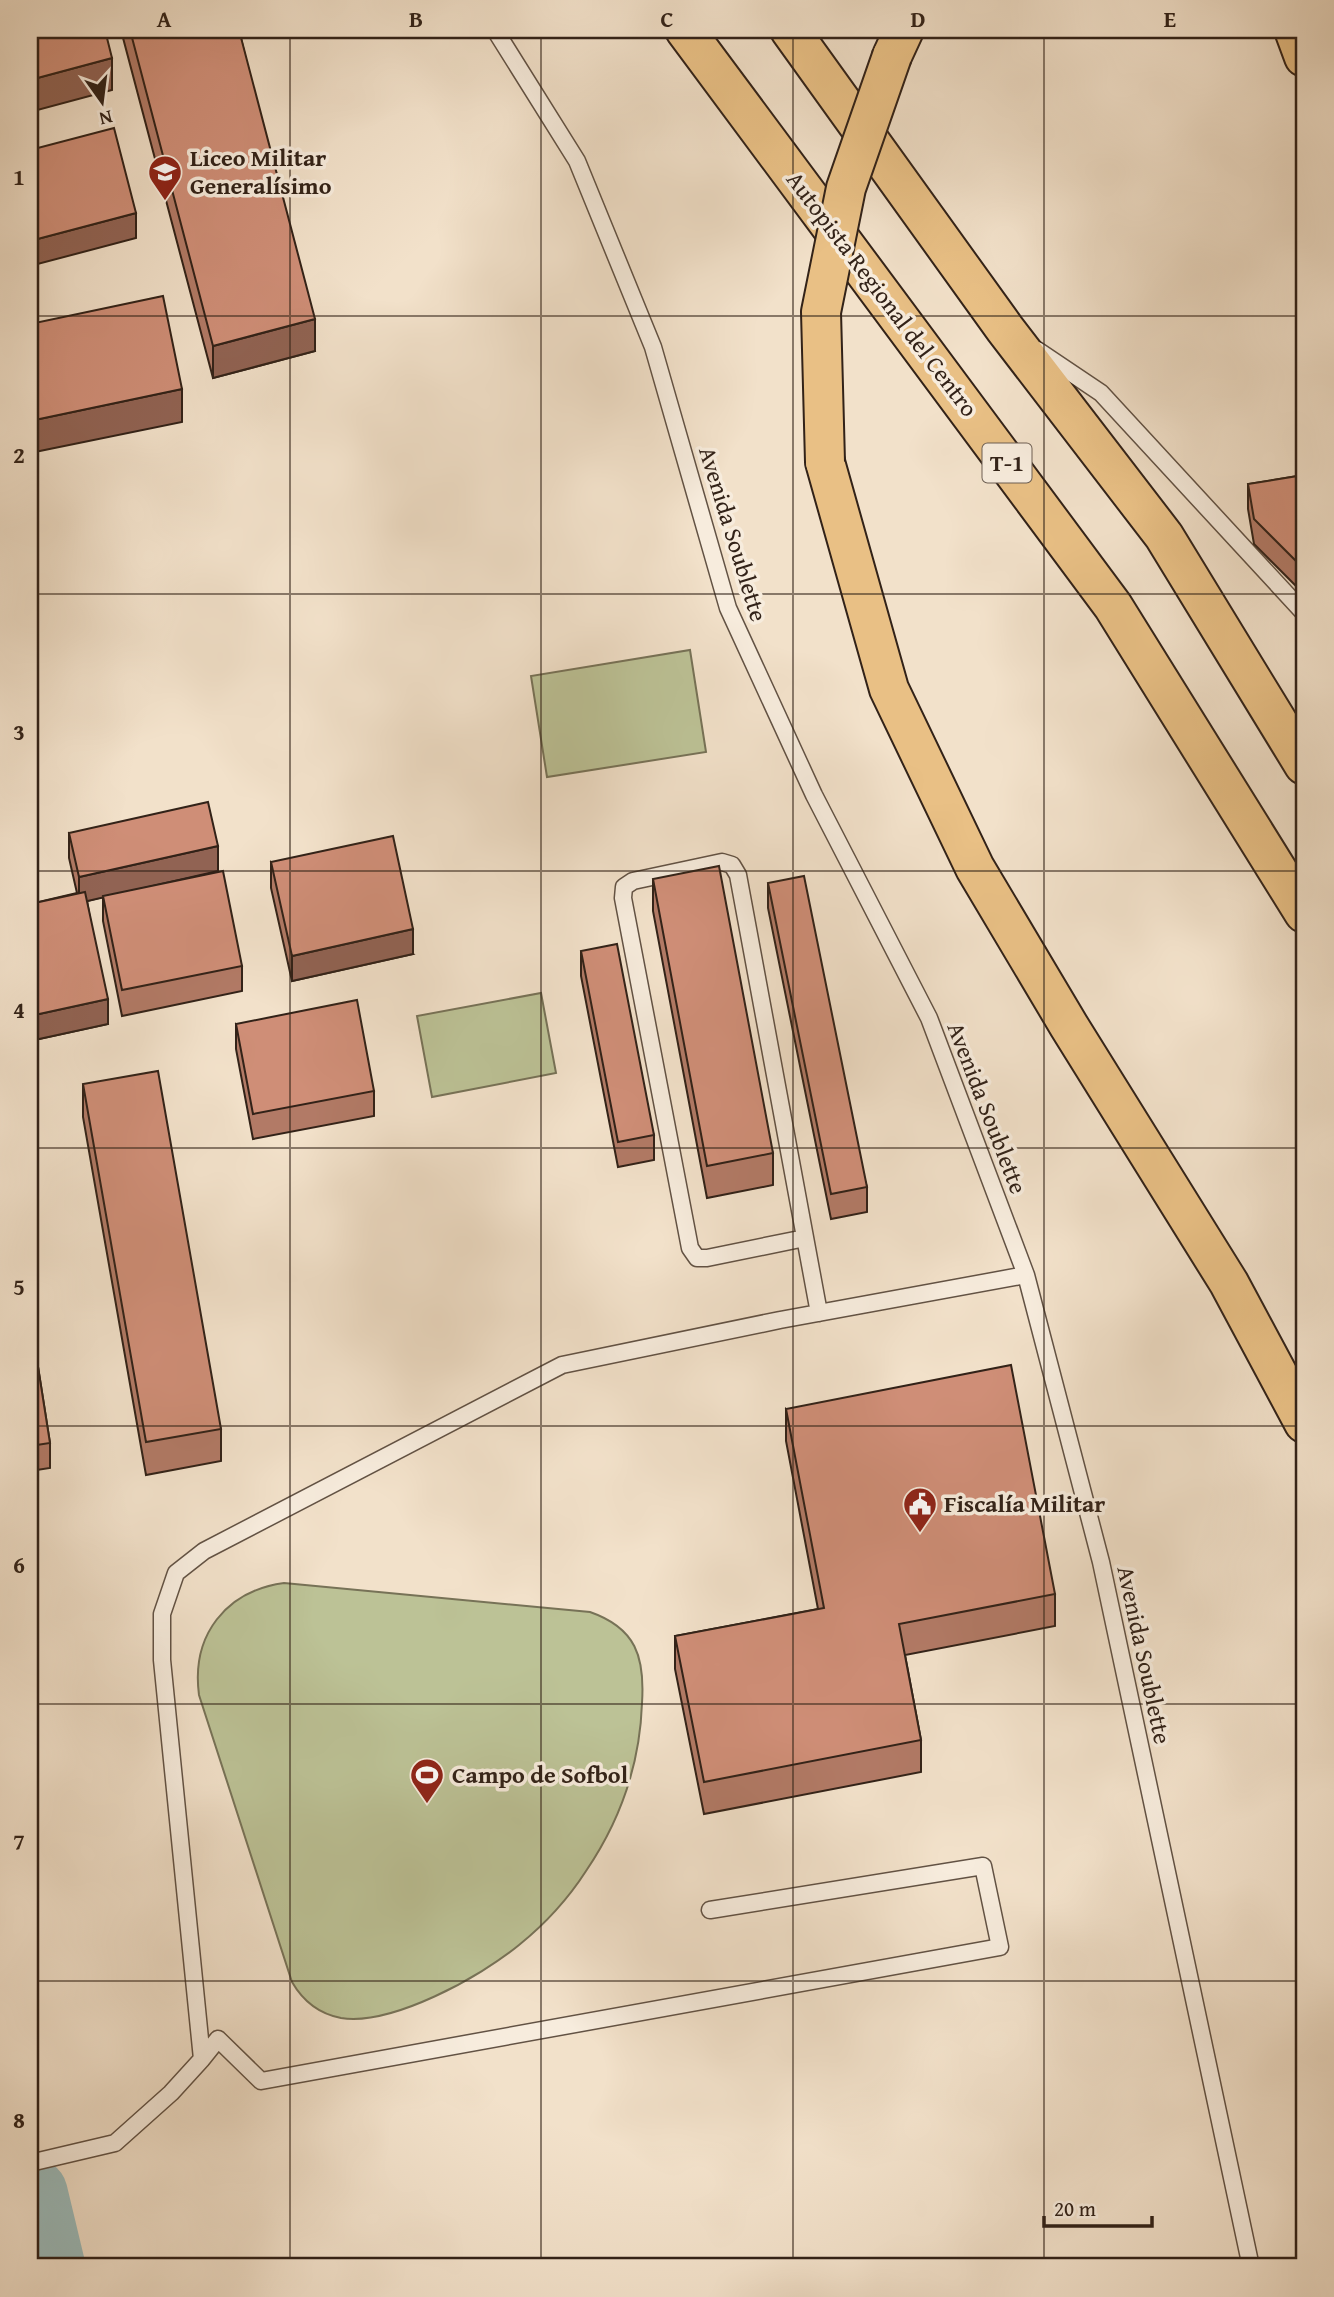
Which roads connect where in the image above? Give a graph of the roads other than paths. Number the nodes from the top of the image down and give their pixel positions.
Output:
1 (495, 30) edge
2 (685, 30) edge
3 (790, 30) edge
4 (1294, 30) edge
5 (898, 43) edge
6 (1304, 57) edge
7 (1005, 329) junction
8 (1304, 612) edge
9 (1304, 765) edge
10 (1304, 913) edge
11 (805, 1238) junction
12 (1026, 1275) junction
13 (819, 1313) junction
14 (1304, 1423) edge
15 (710, 1910) dead end
16 (202, 2059) junction
17 (30, 2163) edge
18 (1251, 2267) edge

1 - 12 lane, Avenida Soublette
2 - 10 highway, Autopista Regional del Centro / T-1
3 - 7 highway
4 - 6 highway
5 - 14 highway, bridge
7 - 8 lane
7 - 9 highway
11 - 11 lane
11 - 13 lane
12 - 13 lane
12 - 18 lane, Avenida Soublette
13 - 16 lane
15 - 16 lane
16 - 17 lane

